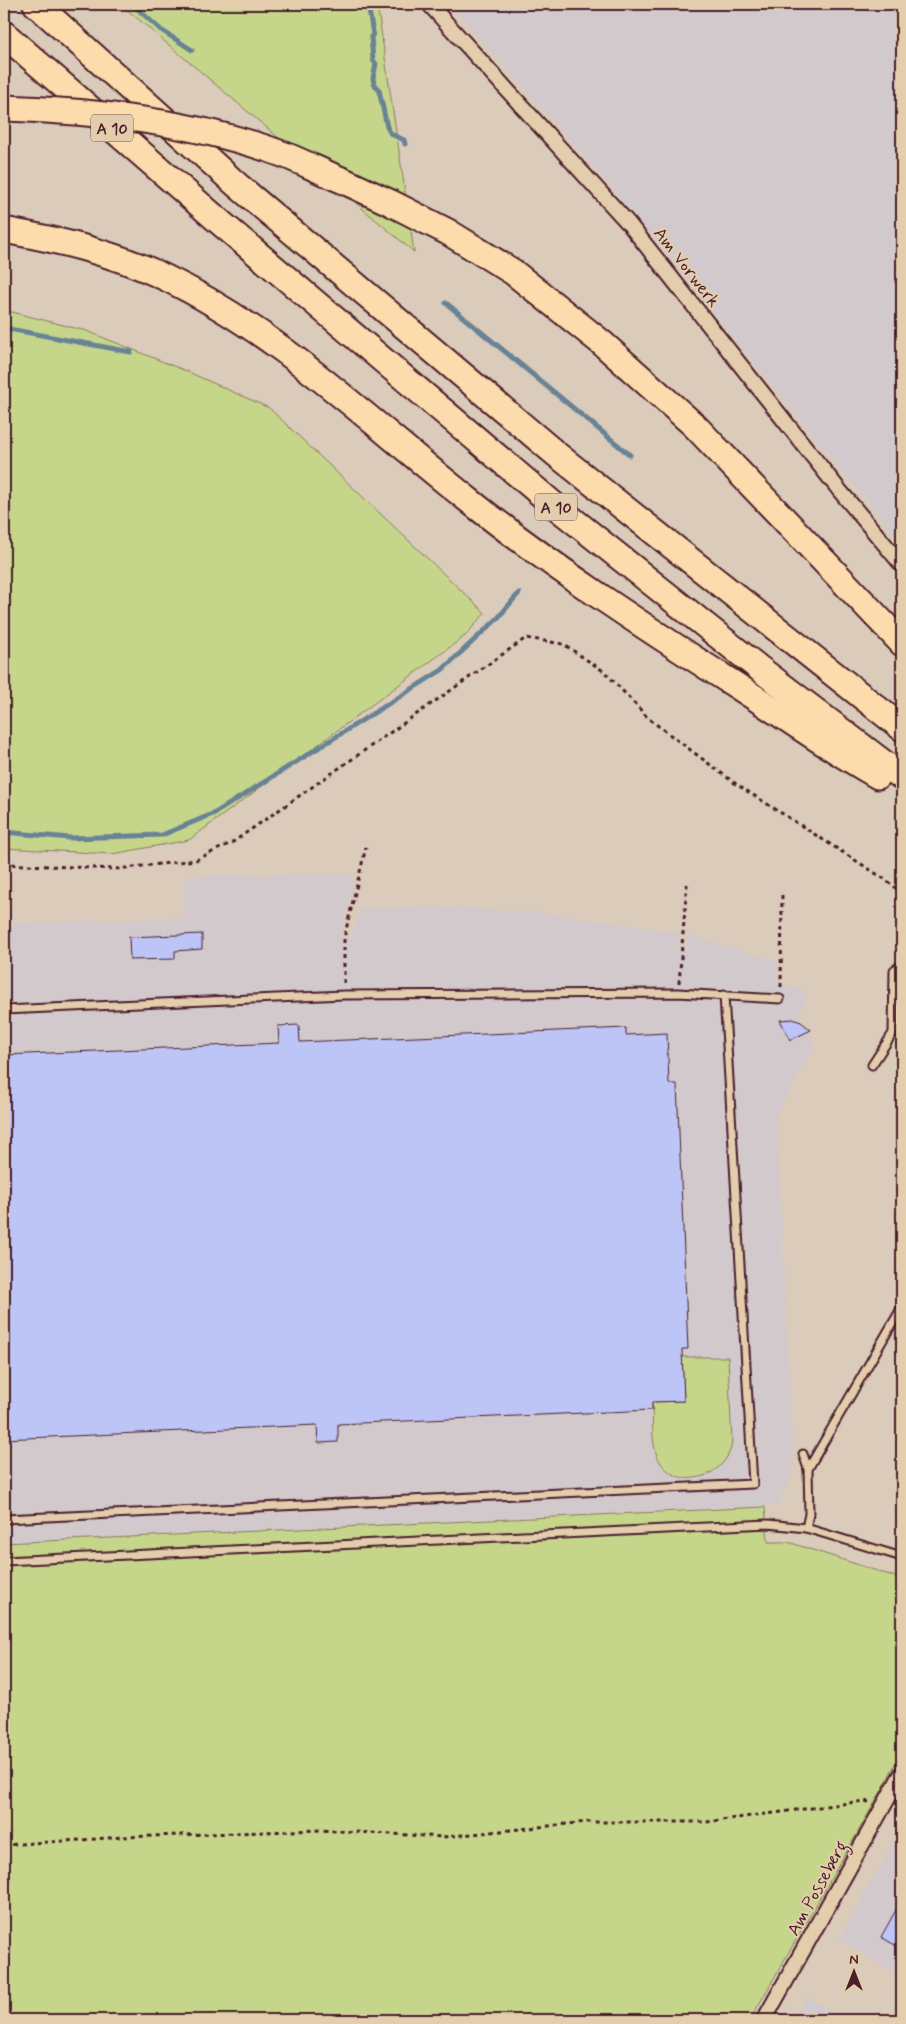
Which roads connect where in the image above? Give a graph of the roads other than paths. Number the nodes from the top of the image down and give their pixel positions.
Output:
1 (36, 4) edge
2 (429, 4) edge
3 (4, 34) edge
4 (4, 108) edge
5 (4, 230) edge
6 (902, 565) edge
7 (902, 643) edge
8 (902, 728) edge
9 (902, 777) edge
10 (902, 790) edge
11 (902, 967) edge
12 (724, 995) junction
13 (780, 999) road end
14 (4, 1010) edge
15 (872, 1065) dead end
16 (902, 1307) edge
17 (804, 1454) dead end
18 (808, 1469) junction
19 (4, 1519) edge
20 (806, 1528) junction
21 (902, 1557) edge
22 (4, 1561) edge
23 (902, 1773) edge
24 (764, 2020) edge

1 - 8 highway, A 10
2 - 6 street, Am Vorwerk
3 - 9 highway, A 10
4 - 7 highway, bridge
5 - 10 highway
11 - 15 lane
12 - 13 lane
12 - 14 lane
12 - 19 lane
16 - 18 lane
17 - 18 lane
18 - 20 lane
20 - 21 lane
20 - 22 lane
23 - 24 street, Am Posseberg

